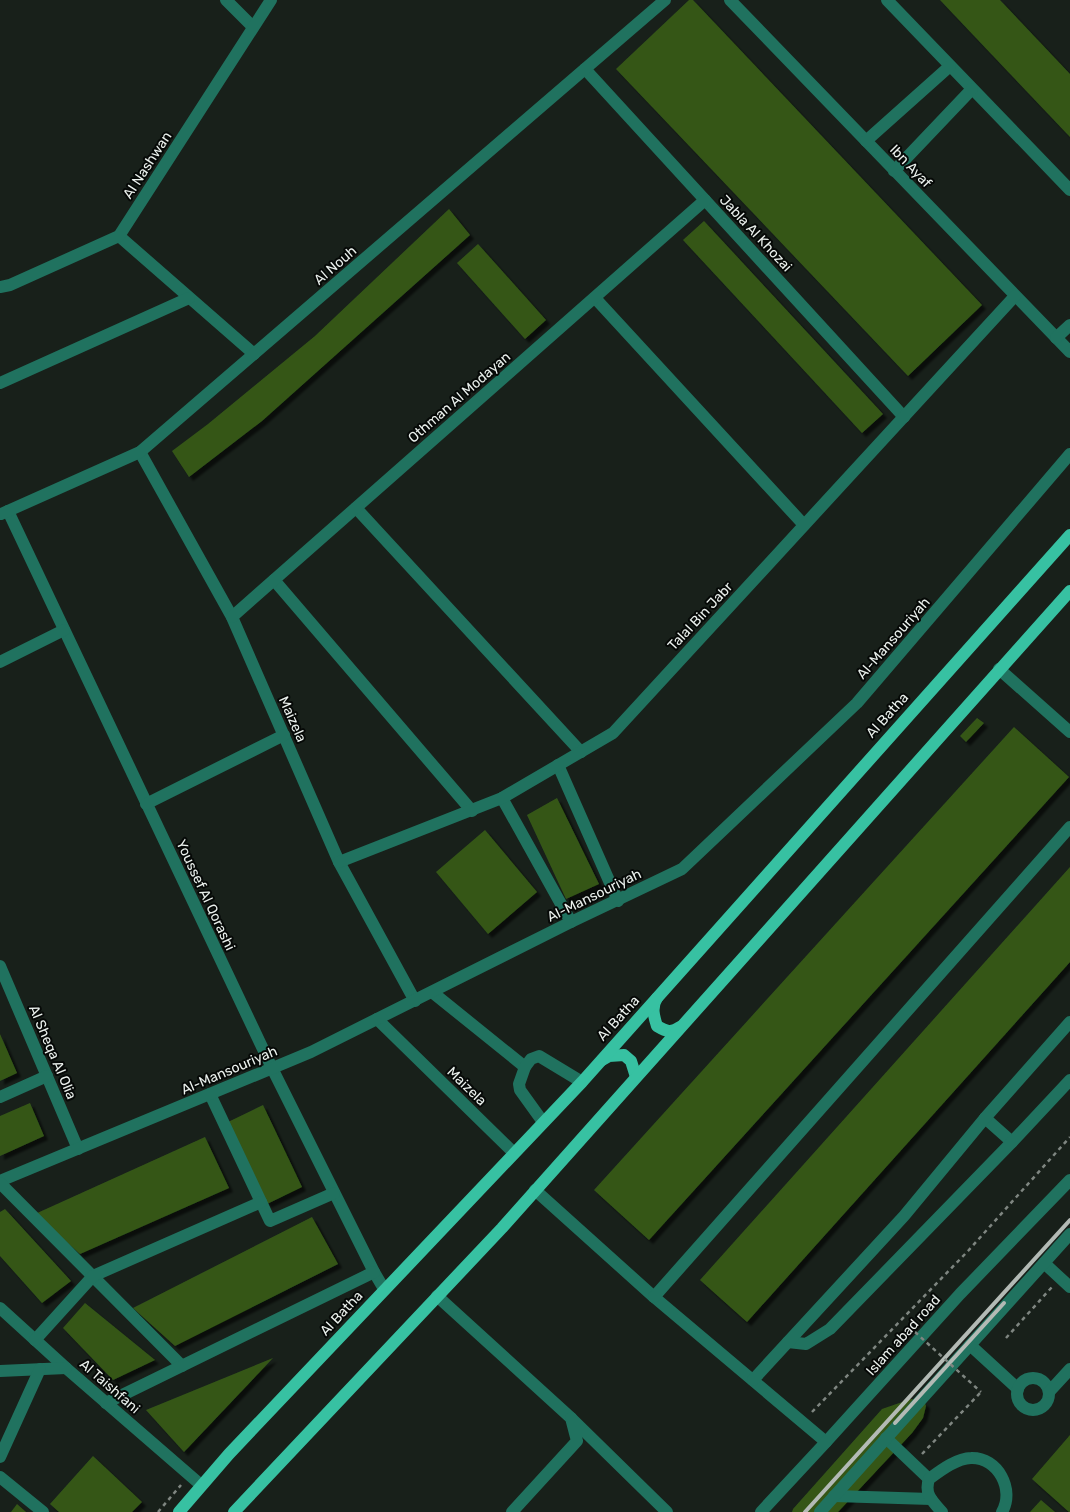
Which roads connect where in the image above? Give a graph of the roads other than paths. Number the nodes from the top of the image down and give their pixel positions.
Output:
1 (226, 0) edge
2 (270, 0) edge
3 (665, 0) edge
4 (730, 0) edge
5 (887, 0) edge
6 (253, 28) junction
7 (950, 66) junction
8 (585, 69) junction
9 (972, 88) junction
10 (866, 141) junction
11 (894, 170) junction
12 (1070, 190) edge
13 (705, 200) junction
14 (119, 236) junction
15 (0, 287) edge
16 (1015, 296) junction
17 (189, 298) junction
18 (595, 298) junction
19 (1070, 325) edge
20 (1056, 338) junction
21 (1070, 352) edge
22 (254, 354) junction
23 (0, 383) edge
24 (904, 416) junction
25 (140, 452) junction
26 (1070, 454) edge
27 (356, 508) junction
28 (4, 513) edge
29 (804, 525) junction
30 (1070, 535) edge
31 (274, 580) junction
32 (1070, 591) edge
33 (232, 617) junction
34 (64, 630) junction
35 (0, 662) edge
36 (999, 669) junction
37 (1070, 732) edge
38 (284, 735) junction
39 (581, 752) junction
40 (558, 765) junction
41 (502, 798) junction
42 (146, 804) junction
43 (472, 811) junction
44 (1070, 827) edge
45 (339, 862) junction
46 (618, 901) junction
47 (571, 922) junction
48 (0, 966) edge
49 (432, 992) junction
50 (661, 992) junction
51 (415, 1001) junction
52 (377, 1020) junction
53 (1070, 1022) edge
54 (683, 1024) junction
55 (600, 1061) junction
56 (525, 1066) junction
57 (272, 1068) junction
58 (47, 1076) junction
59 (636, 1077) junction
60 (1070, 1080) edge
61 (582, 1082) junction
62 (210, 1094) junction
63 (0, 1097) edge
64 (985, 1118) junction
65 (543, 1122) junction
66 (1012, 1142) junction
67 (78, 1149) junction
68 (514, 1153) junction
69 (1070, 1180) edge
70 (0, 1182) edge
71 (535, 1190) junction
72 (334, 1193) junction
73 (261, 1202) junction
74 (1070, 1234) edge
75 (1044, 1263) junction
76 (374, 1272) junction
77 (93, 1276) junction
78 (1065, 1283) edge
79 (384, 1290) junction
80 (437, 1296) junction
81 (654, 1297) junction
82 (0, 1308) edge
83 (36, 1340) junction
84 (788, 1342) junction
85 (970, 1345) junction
86 (182, 1366) junction
87 (66, 1368) junction
88 (40, 1369) junction
89 (1070, 1369) edge
90 (0, 1371) edge
91 (753, 1380) junction
92 (1018, 1389) junction
93 (1049, 1392) junction
94 (106, 1403) junction
95 (571, 1418) junction
96 (886, 1438) junction
97 (826, 1442) junction
98 (0, 1457) edge
99 (0, 1477) edge
100 (929, 1479) junction
101 (202, 1485) junction
102 (834, 1496) junction
103 (931, 1499) junction
104 (43, 1512) edge
105 (179, 1512) edge
106 (234, 1512) edge
107 (512, 1512) edge
108 (666, 1512) edge
109 (761, 1512) edge
110 (820, 1512) edge
111 (942, 1512) edge
112 (1002, 1512) edge

1 - 6 street
2 - 6 street, Al Nashwan
3 - 8 street, Al Nouh
4 - 10 street, Ibn Ayaf
5 - 7 street
6 - 14 street, Al Nashwan
7 - 9 street
7 - 10 street
8 - 13 street, Jabla Al Khozai
8 - 22 street, Al Nouh
9 - 11 street
9 - 12 street
10 - 11 street, Ibn Ayaf
11 - 16 street, Ibn Ayaf
13 - 18 street, Othman Al Modayan
13 - 24 street, Jabla Al Khozai
14 - 15 street
14 - 17 street
16 - 20 street, Ibn Ayaf
16 - 24 street, Talal Bin Jabr
17 - 22 street
17 - 23 street
18 - 27 street, Othman Al Modayan
18 - 29 street
19 - 20 street
20 - 21 street, Ibn Ayaf
22 - 25 street, Al Nouh
24 - 29 street, Talal Bin Jabr
25 - 28 street, Al Nouh
25 - 33 street, Maizela
26 - 46 street, Al-Mansouriyah
27 - 31 street, Othman Al Modayan
27 - 39 street
28 - 34 street, Youssef Al Qorashi
29 - 39 street, Talal Bin Jabr
30 - 50 main road, Al Batha
31 - 33 street, Othman Al Modayan
31 - 43 street
32 - 36 main road
33 - 38 street, Maizela
34 - 35 street
34 - 42 street, Youssef Al Qorashi
36 - 37 street
36 - 54 main road
38 - 42 street
38 - 45 street, Maizela
39 - 40 street, Talal Bin Jabr
40 - 41 street, Talal Bin Jabr
40 - 46 street
41 - 43 street, Talal Bin Jabr
41 - 47 street
42 - 57 street, Youssef Al Qorashi
43 - 45 street, Talal Bin Jabr
44 - 81 street
45 - 51 street, Maizela
46 - 47 street, Al-Mansouriyah
47 - 49 street, Al-Mansouriyah
48 - 58 street, Al Sheqa Al Olia
49 - 51 street, Al-Mansouriyah
49 - 56 street
50 - 54 main road
50 - 55 main road, Al Batha
51 - 52 street, Al-Mansouriyah
52 - 57 street, Al-Mansouriyah
52 - 68 street, Maizela
53 - 64 street
54 - 59 main road
55 - 59 main road
55 - 61 main road, Al Batha
56 - 61 street
56 - 65 street
57 - 62 street, Al-Mansouriyah
57 - 72 street, Youssef Al Qorashi
58 - 63 street
58 - 67 street, Al Sheqa Al Olia
59 - 71 main road
60 - 66 street
61 - 65 main road, Al Batha
62 - 67 street, Al-Mansouriyah
62 - 73 street
64 - 66 street
64 - 84 street
65 - 68 main road, Al Batha
66 - 84 street
67 - 70 street, Al-Mansouriyah
68 - 79 main road, Al Batha
69 - 97 street, Islam abad road
70 - 77 street
71 - 80 main road
71 - 81 street
72 - 73 street
72 - 76 street, Youssef Al Qorashi
73 - 77 street
74 - 75 street
75 - 78 street
75 - 85 street
76 - 79 street, Youssef Al Qorashi
76 - 86 street
77 - 83 street
77 - 86 street
79 - 101 main road, Al Batha
80 - 95 street
80 - 106 main road
81 - 91 street
82 - 83 street, Al Taishfani
83 - 87 street, Al Taishfani
84 - 91 street
85 - 92 street
85 - 96 street
86 - 94 street
87 - 88 street
87 - 94 street, Al Taishfani
88 - 90 street
88 - 98 street
89 - 93 street
91 - 97 street
92 - 93 street
92 - 93 street
94 - 101 street, Al Taishfani
95 - 107 street
95 - 108 street
96 - 100 street
96 - 102 street
97 - 109 street, Islam abad road
99 - 104 street
100 - 103 street
100 - 112 street
101 - 105 main road, Al Batha
102 - 103 street
102 - 110 street
103 - 111 street

